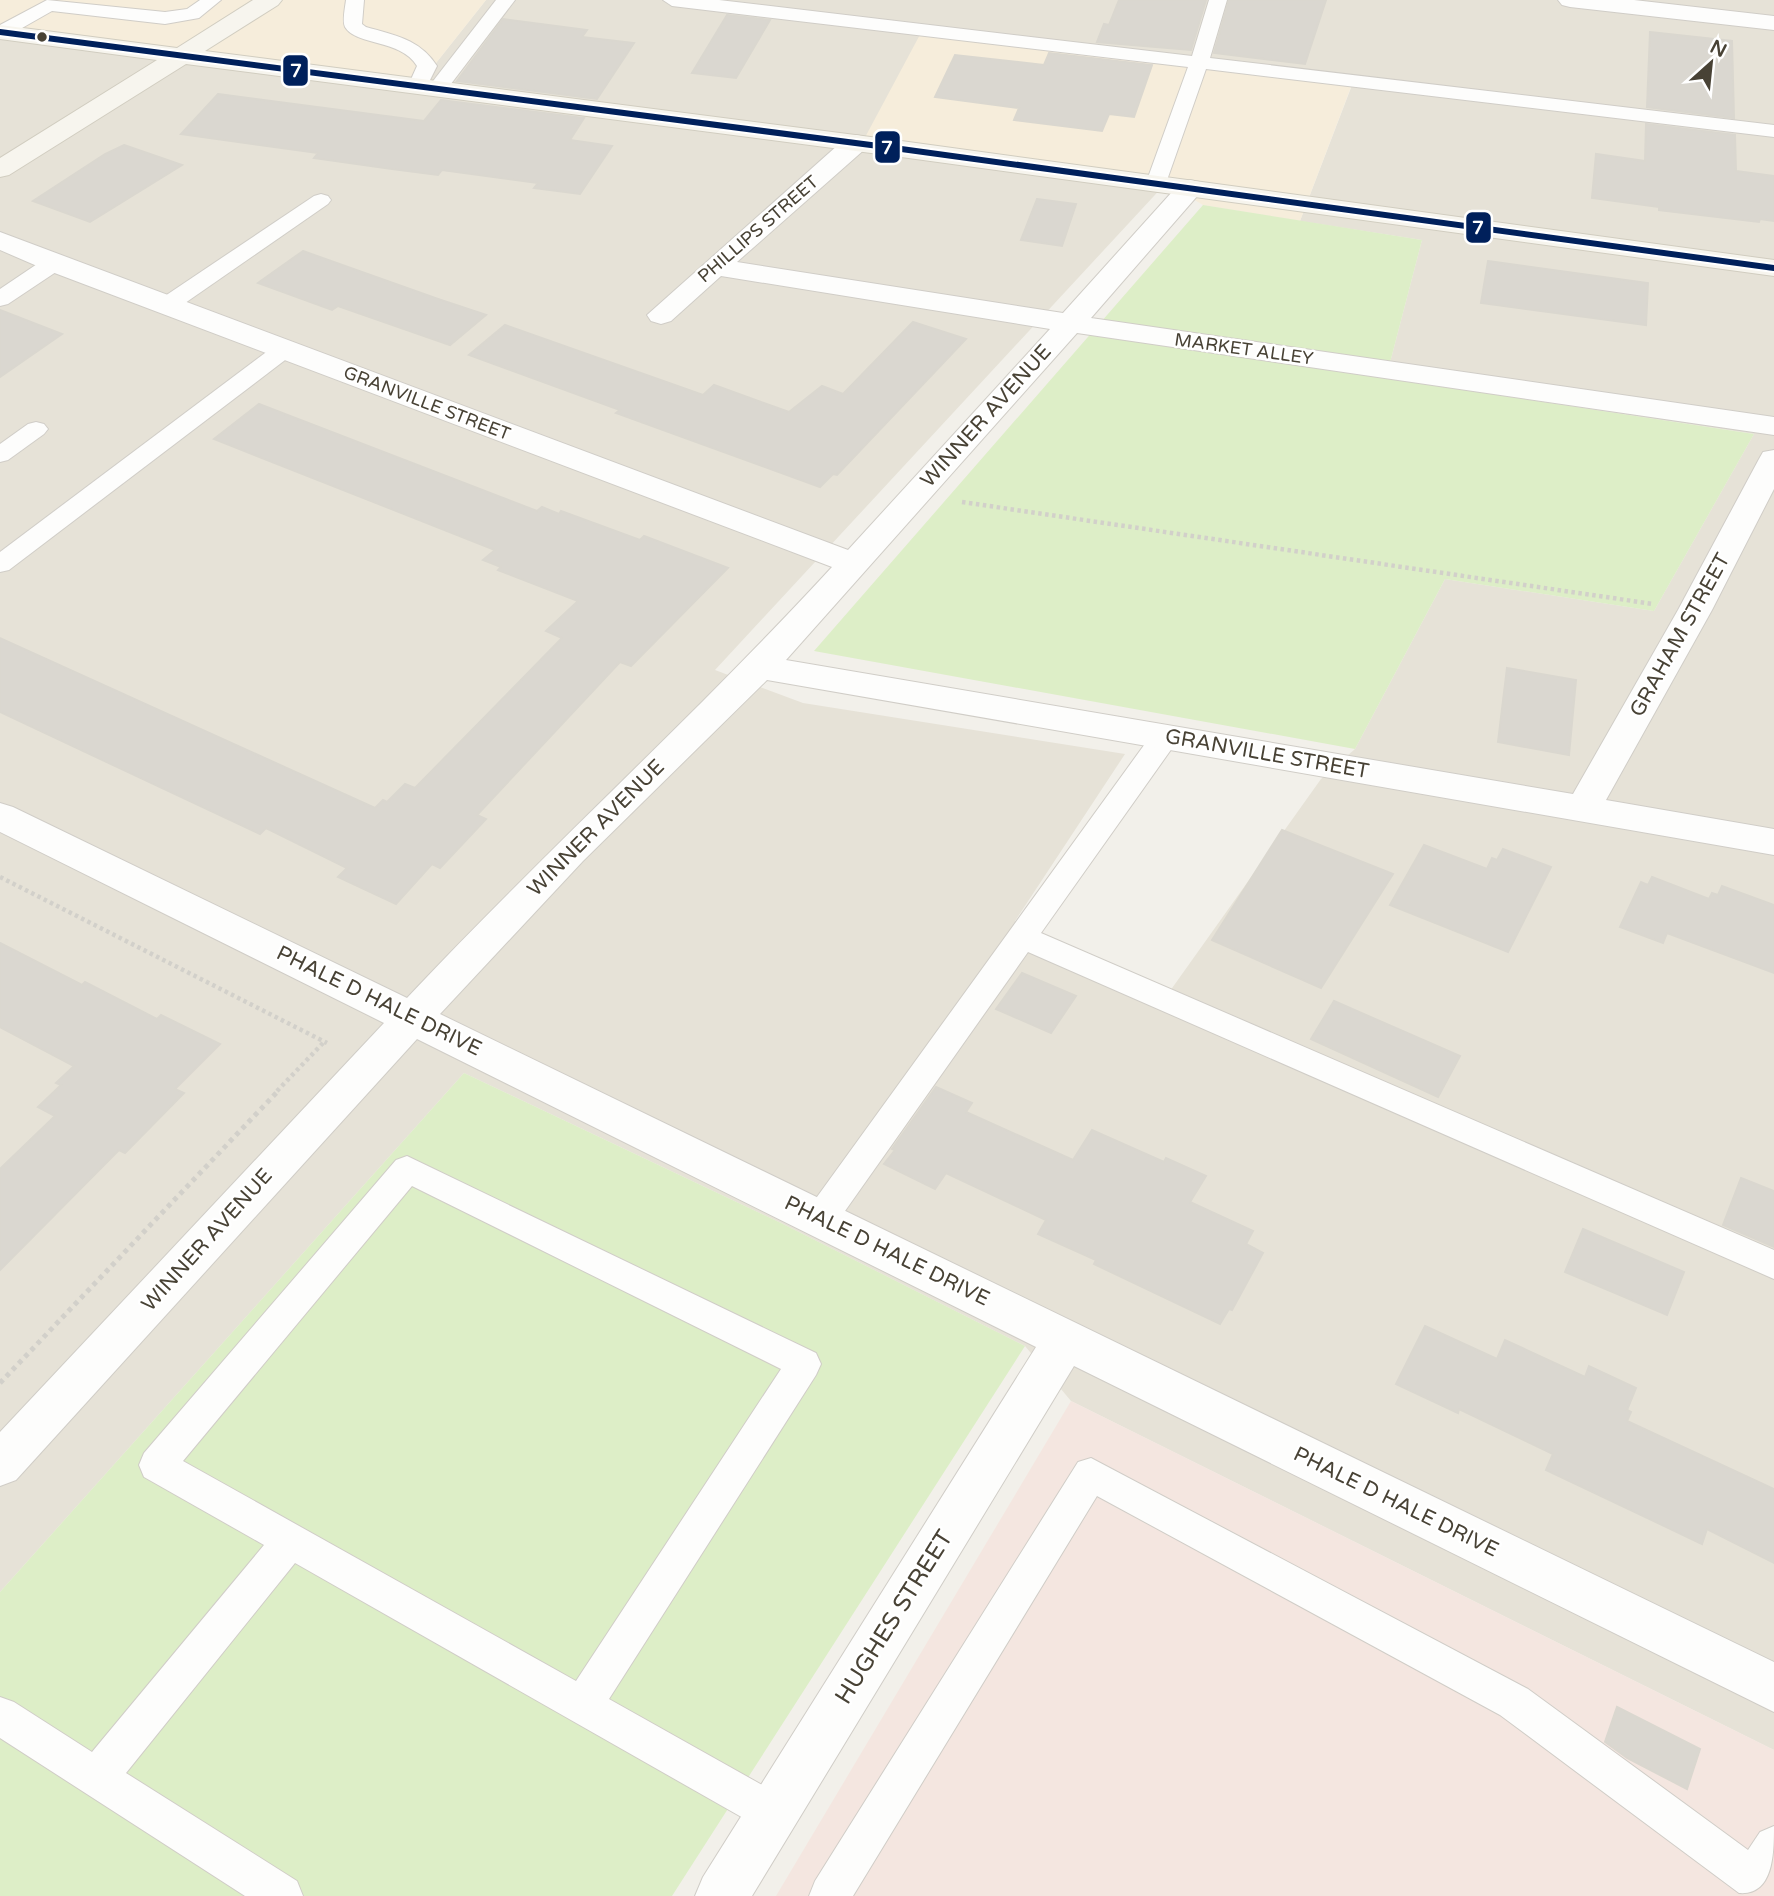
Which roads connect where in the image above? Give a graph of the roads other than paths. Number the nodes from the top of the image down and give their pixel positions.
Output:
1 (212, 0) edge
2 (270, 0) edge
3 (355, 0) edge
4 (506, 0) edge
5 (672, 0) edge
6 (1218, 0) edge
7 (1570, 0) edge
8 (1774, 23) edge
9 (0, 32) edge
10 (181, 56) junction
11 (1199, 63) junction
12 (428, 88) junction
13 (1774, 131) edge
14 (856, 143) junction
15 (0, 169) edge
16 (1156, 183) junction
17 (1190, 188) junction
18 (321, 200) dead end
19 (0, 240) edge
20 (54, 263) junction
21 (715, 267) junction
22 (1774, 268) edge
23 (0, 299) edge
24 (167, 306) junction
25 (661, 315) dead end
26 (1069, 323) junction
27 (285, 349) junction
28 (1774, 426) edge
29 (36, 429) dead end
30 (0, 455) edge
31 (1774, 459) edge
32 (0, 564) edge
33 (854, 564) junction
34 (760, 667) junction
35 (1164, 737) junction
36 (1583, 809) junction
37 (0, 816) edge
38 (1774, 842) edge
39 (1022, 937) junction
40 (412, 1017) junction
41 (821, 1219) junction
42 (1774, 1265) edge
43 (1066, 1339) junction
44 (0, 1465) edge
45 (290, 1541) junction
46 (1774, 1688) edge
47 (583, 1705) junction
48 (0, 1716) edge
49 (98, 1776) junction
50 (773, 1813) junction
51 (1754, 1874) edge
52 (282, 1896) edge
53 (722, 1896) edge
54 (830, 1896) edge

1 - 9 lane
2 - 10 street
3 - 12 lane
4 - 12 lane
5 - 11 lane
6 - 11 lane
7 - 8 street
9 - 10 street
10 - 12 street
10 - 15 street
11 - 13 lane
11 - 16 lane
12 - 14 street
14 - 16 street
14 - 21 street, PHILLIPS STREET
16 - 17 street
17 - 22 street
17 - 26 street, WINNER AVENUE
18 - 24 lane
19 - 20 street, GRANVILLE STREET
20 - 23 lane
20 - 24 street, GRANVILLE STREET
21 - 25 street, PHILLIPS STREET
21 - 26 street, MARKET ALLEY
24 - 27 street, GRANVILLE STREET
26 - 28 street, MARKET ALLEY
26 - 33 street, WINNER AVENUE
27 - 32 lane
27 - 33 street, GRANVILLE STREET
29 - 30 lane
31 - 36 street, GRAHAM STREET
33 - 34 street, WINNER AVENUE
34 - 35 street, GRANVILLE STREET
34 - 40 street, WINNER AVENUE
35 - 36 street, GRANVILLE STREET
35 - 39 lane
36 - 38 street, GRANVILLE STREET
37 - 40 street, PHALE D HALE DRIVE
39 - 41 lane
39 - 42 lane
40 - 41 street, PHALE D HALE DRIVE
40 - 44 street, WINNER AVENUE
41 - 43 street, PHALE D HALE DRIVE
43 - 46 street, PHALE D HALE DRIVE
43 - 50 street, HUGHES STREET
45 - 47 lane
45 - 47 lane
45 - 49 lane
47 - 50 lane
48 - 49 lane
49 - 52 lane
50 - 53 street, HUGHES STREET
51 - 54 lane

